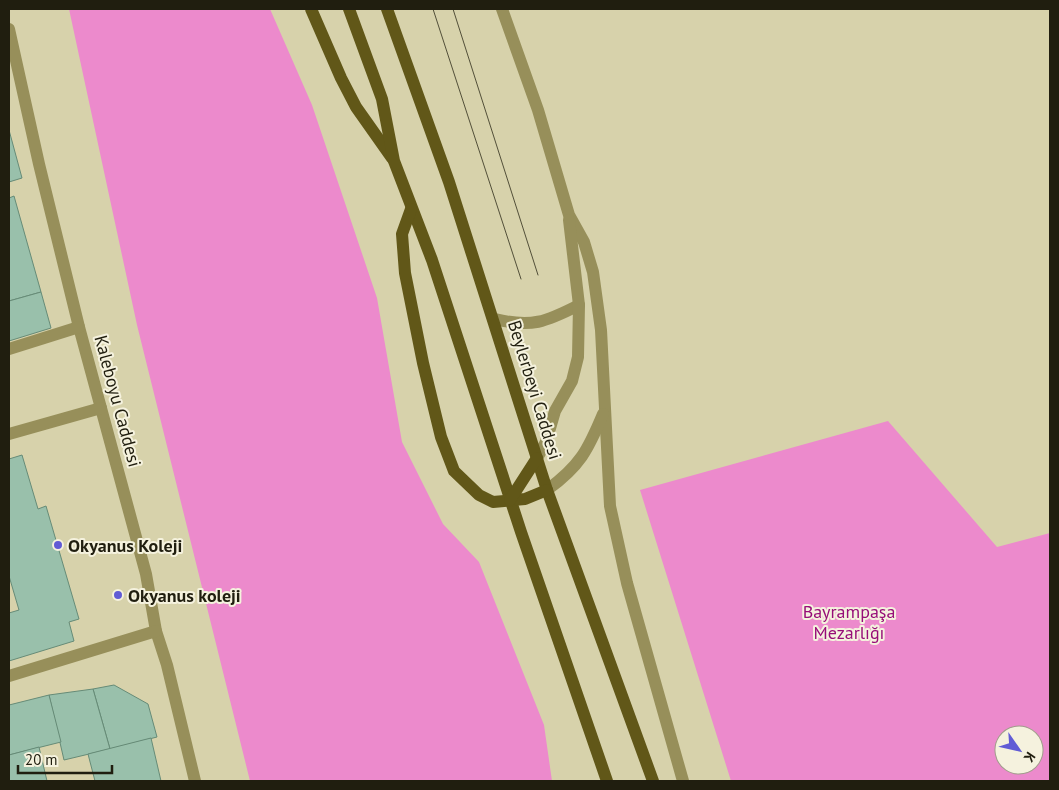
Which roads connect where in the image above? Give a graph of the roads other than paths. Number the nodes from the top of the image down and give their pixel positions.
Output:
1 (311, 9) edge
2 (349, 9) edge
3 (387, 9) edge
4 (502, 9) edge
5 (9, 29) edge
6 (394, 161) junction
7 (411, 209) junction
8 (569, 216) junction
9 (579, 305) junction
10 (495, 319) junction
11 (80, 327) junction
12 (9, 349) edge
13 (101, 408) junction
14 (604, 412) junction
15 (9, 434) edge
16 (537, 458) junction
17 (548, 490) junction
18 (510, 500) junction
19 (156, 631) junction
20 (9, 676) edge
21 (195, 781) edge
22 (606, 781) edge
23 (653, 781) edge
24 (683, 781) edge

1 - 6 main road
2 - 6 main road
3 - 10 main road, Beylerbeyi Caddesi
4 - 8 street
5 - 11 street, Kaleboyu Caddesi
6 - 7 main road
7 - 18 main road
7 - 18 main road
8 - 9 street
8 - 14 street
9 - 10 street
9 - 16 street
10 - 16 main road, Beylerbeyi Caddesi
11 - 12 street
11 - 13 street, Kaleboyu Caddesi
13 - 15 street
13 - 19 street, Kaleboyu Caddesi
14 - 17 street
14 - 24 street
16 - 17 main road, Beylerbeyi Caddesi
16 - 18 main road
17 - 18 main road
17 - 23 main road, Beylerbeyi Caddesi
18 - 22 main road
19 - 20 street
19 - 21 street, Kaleboyu Caddesi

